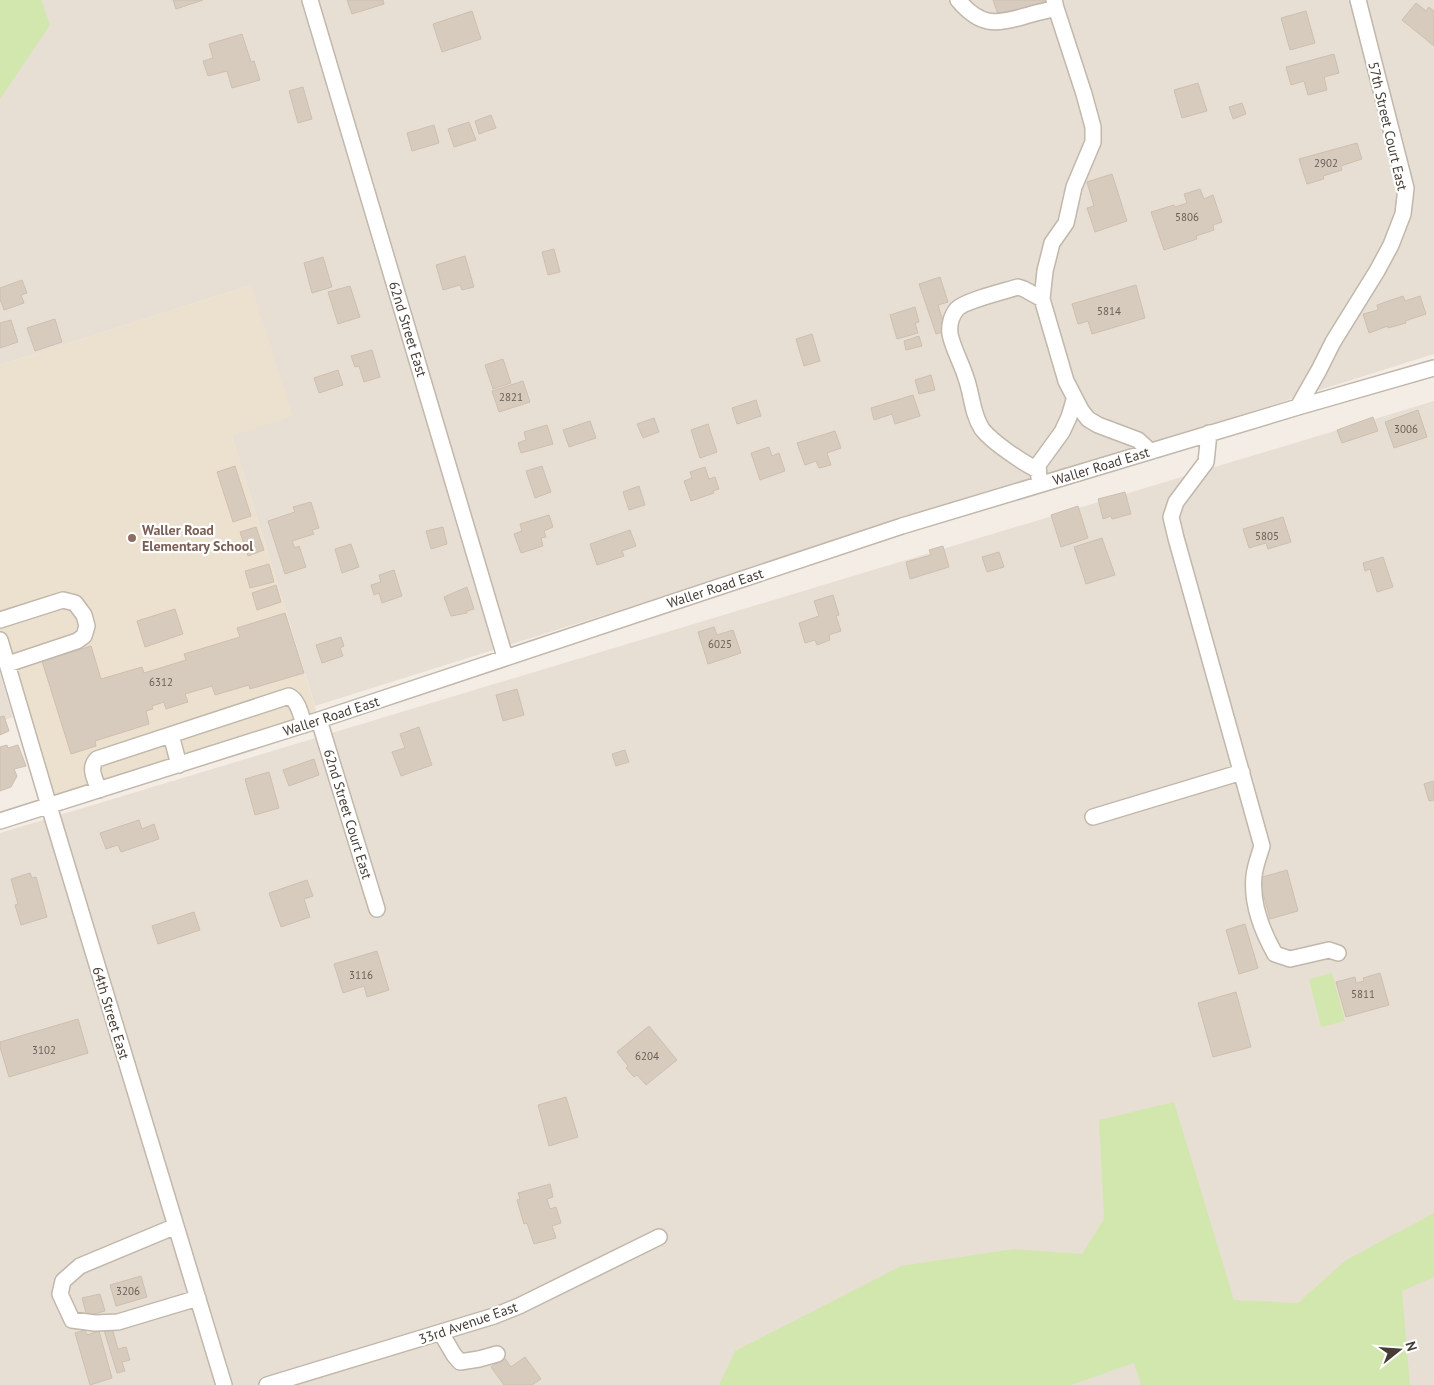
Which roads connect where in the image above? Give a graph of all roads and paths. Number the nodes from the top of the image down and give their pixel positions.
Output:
1 (310, 0) edge
2 (958, 0) edge
3 (1358, 0) edge
4 (1055, 4) edge
5 (1042, 299) junction
6 (1434, 368) edge
7 (1074, 400) junction
8 (1298, 407) junction
9 (1210, 433) junction
10 (1150, 451) junction
11 (1039, 477) junction
12 (0, 620) edge
13 (0, 640) edge
14 (506, 657) junction
15 (8, 664) junction
16 (319, 720) junction
17 (304, 725) junction
18 (171, 735) junction
19 (179, 764) junction
20 (1242, 772) junction
21 (99, 790) junction
22 (49, 806) junction
23 (1093, 817) dead end
24 (0, 821) edge
25 (377, 909) dead end
26 (1338, 953) dead end
27 (176, 1226) junction
28 (659, 1237) dead end
29 (198, 1298) junction
30 (441, 1333) junction
31 (497, 1354) dead end
32 (224, 1385) edge
33 (267, 1385) edge

1 - 14 street, 62nd Street East
2 - 4 street
3 - 8 street, 57th Street Court East
4 - 5 street
5 - 7 street
5 - 11 street
6 - 8 street, Waller Road East
7 - 10 street
7 - 11 street
8 - 9 street, Waller Road East
9 - 10 street, Waller Road East
9 - 20 street
10 - 11 street, Waller Road East
11 - 14 street, Waller Road East
12 - 15 street
13 - 15 street, 64th Street East
14 - 16 street, Waller Road East
15 - 22 street, 64th Street East
16 - 17 street, Waller Road East
16 - 25 street, 62nd Street Court East
17 - 18 street
17 - 19 street, Waller Road East
18 - 19 street
18 - 21 street
19 - 21 street, Waller Road East
20 - 23 street
20 - 26 street
21 - 22 street, Waller Road East
22 - 24 street, Waller Road East
22 - 27 street, 64th Street East
27 - 29 street, 64th Street East
27 - 29 street
28 - 30 street, 33rd Avenue East
29 - 32 street, 64th Street East
30 - 31 street
30 - 33 street, 33rd Avenue East

